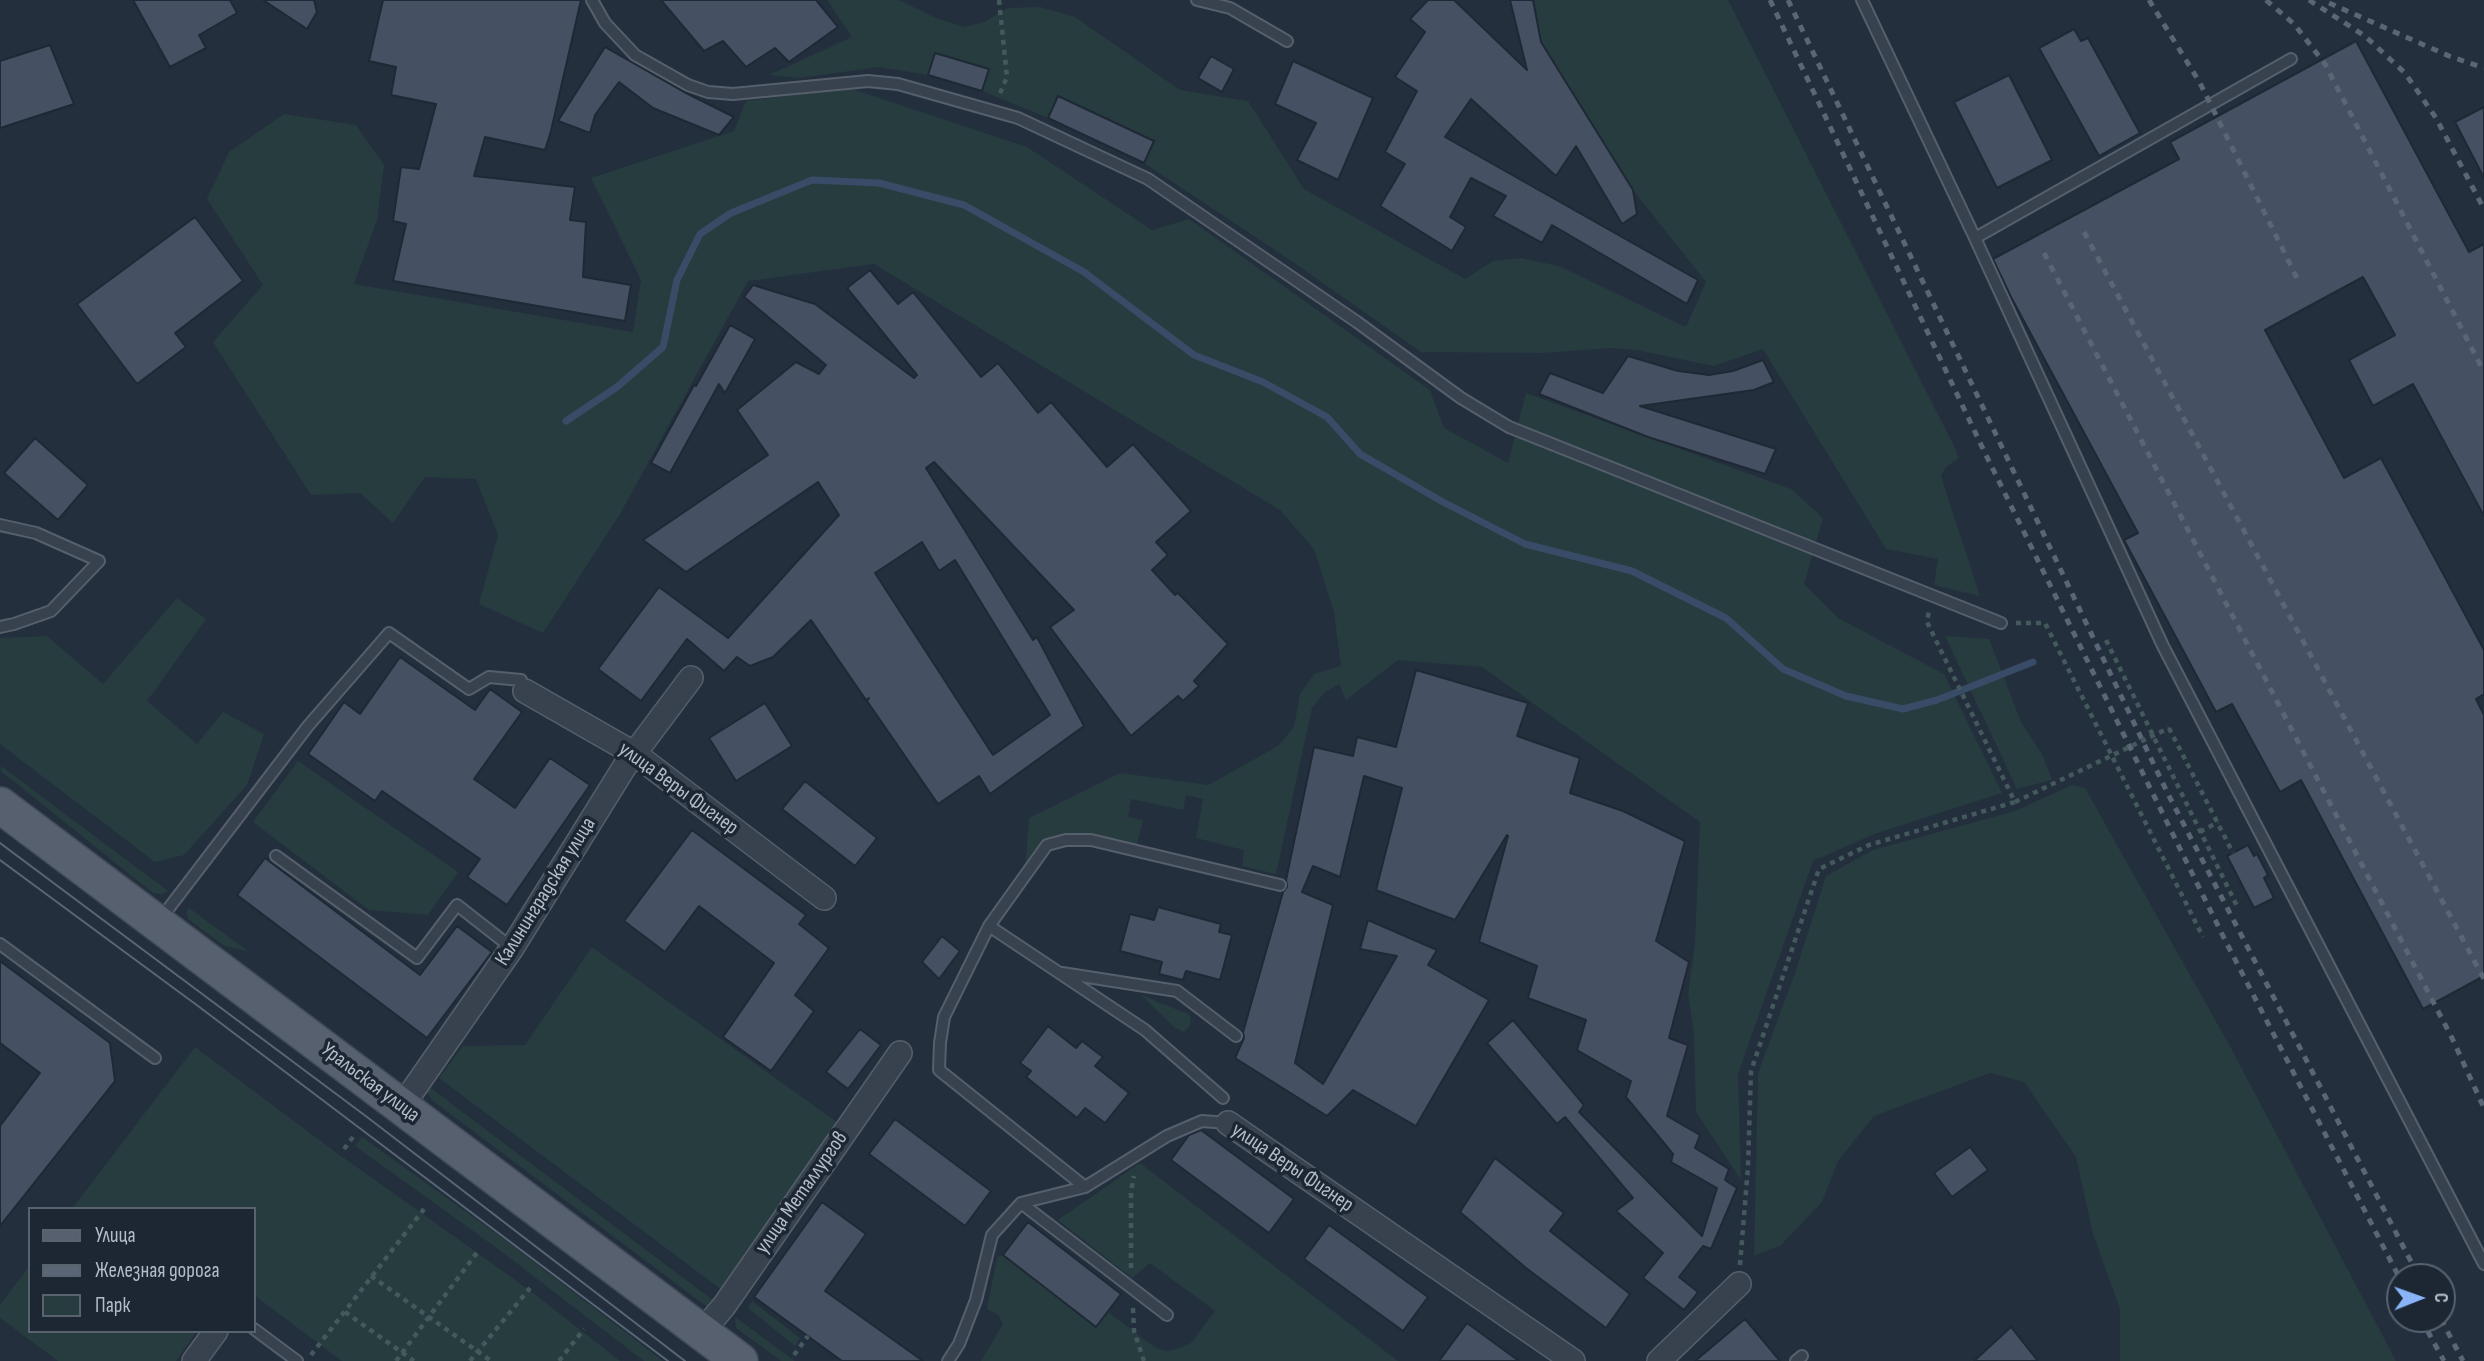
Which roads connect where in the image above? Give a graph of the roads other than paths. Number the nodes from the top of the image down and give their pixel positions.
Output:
1 (592, 0) edge
2 (1197, 0) edge
3 (1862, 0) edge
4 (1287, 41) dead end
5 (2291, 59) dead end
6 (1975, 238) junction
7 (0, 525) edge
8 (2001, 623) road end
9 (0, 627) edge
10 (691, 678) dead end
11 (523, 685) joint
12 (635, 754) junction
13 (0, 805) edge
14 (276, 856) dead end
15 (1280, 885) dead end
16 (824, 898) dead end
17 (156, 924) junction
18 (989, 926) junction
19 (0, 944) edge
20 (512, 948) junction
21 (1055, 972) junction
22 (1236, 1036) dead end
23 (900, 1053) dead end
24 (155, 1058) dead end
25 (1223, 1098) dead end
26 (402, 1106) junction
27 (1228, 1123) joint
28 (1085, 1187) junction
29 (1021, 1203) junction
30 (2484, 1264) edge
31 (1739, 1284) dead end
32 (1167, 1315) dead end
33 (256, 1330) edge
34 (702, 1332) junction
35 (215, 1333) edge
36 (732, 1359) edge
37 (194, 1361) edge
38 (297, 1361) edge
39 (948, 1361) edge
40 (1573, 1361) edge
41 (1658, 1361) edge

1 - 8 lane
2 - 4 lane
3 - 6 lane
5 - 6 lane
6 - 30 lane
7 - 9 lane
10 - 12 street, Калининградская улица
11 - 12 street, улица Веры Фигнер
11 - 17 lane
12 - 16 street, улица Веры Фигнер
12 - 20 street, Калининградская улица
13 - 17 main road, Уральская улица
14 - 20 lane
15 - 18 lane
17 - 26 main road, Уральская улица
18 - 21 lane
18 - 28 lane
19 - 24 lane
20 - 26 street, Калининградская улица
21 - 22 lane
21 - 25 lane
23 - 34 street, улица Металлургов
26 - 34 main road, Уральская улица
27 - 28 lane, улица Веры Фигнер
27 - 40 street, улица Веры Фигнер
28 - 29 lane, улица Веры Фигнер
29 - 32 lane
29 - 39 lane
31 - 41 street
33 - 38 lane
34 - 36 main road, Уральская улица
35 - 37 street

